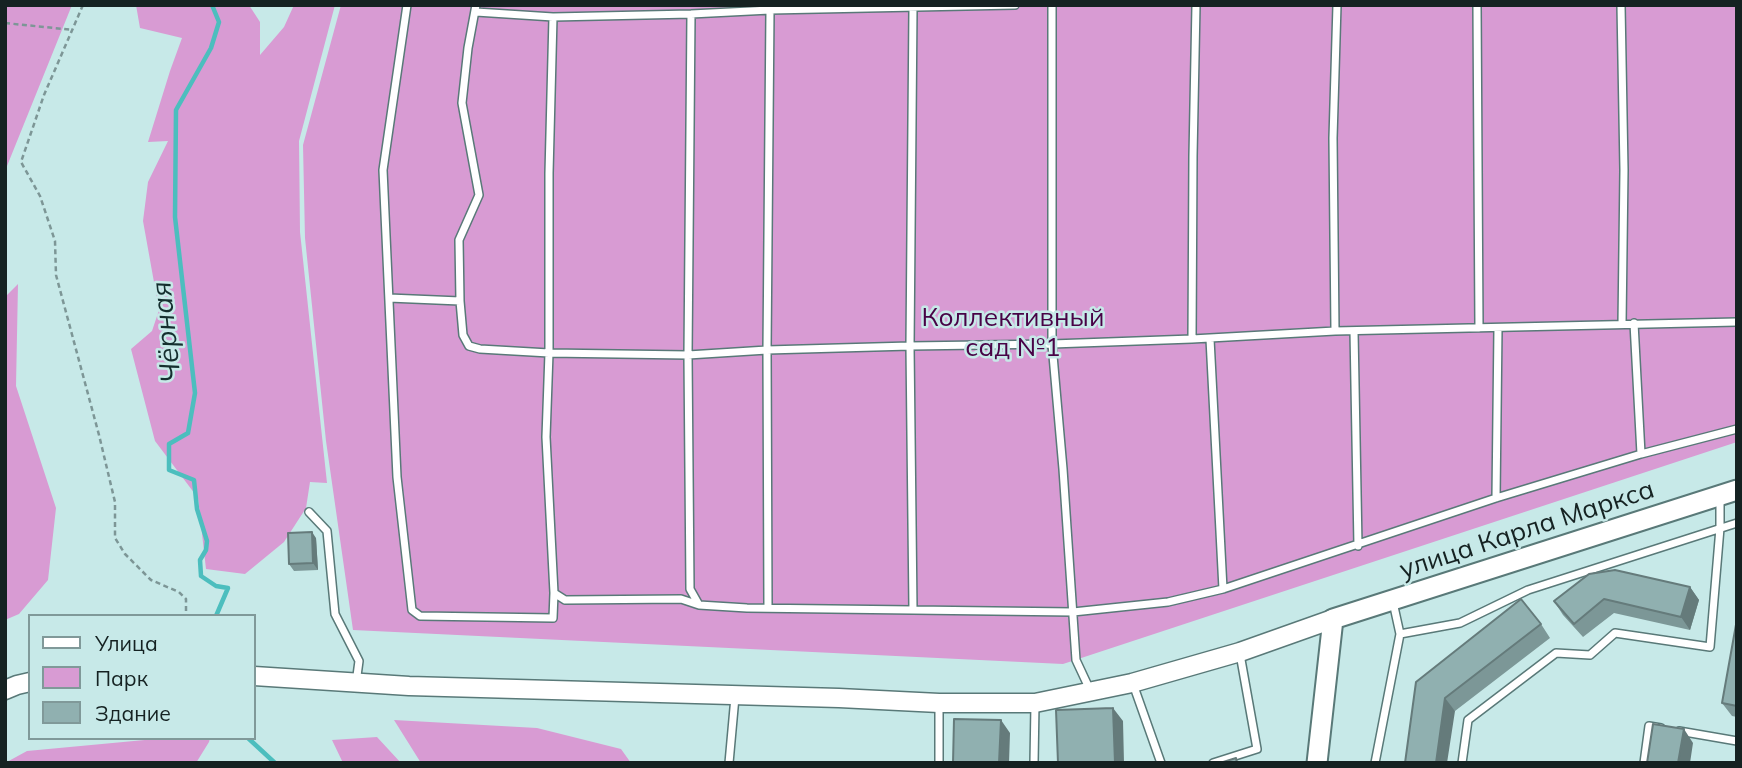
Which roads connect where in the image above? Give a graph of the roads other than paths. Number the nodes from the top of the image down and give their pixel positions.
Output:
1 (407, 5) edge
2 (1015, 5) edge
3 (1052, 5) edge
4 (1196, 5) edge
5 (1337, 5) edge
6 (1477, 5) edge
7 (1621, 5) edge
8 (914, 8) junction
9 (476, 9) edge
10 (769, 10) junction
11 (691, 14) junction
12 (553, 17) junction
13 (389, 298) junction
14 (460, 301) junction
15 (1737, 322) edge
16 (1634, 323) junction
17 (1622, 324) junction
18 (1479, 328) junction
19 (1498, 328) junction
20 (1335, 331) junction
21 (1354, 331) junction
22 (1210, 339) junction
23 (1192, 340) junction
24 (1052, 344) junction
25 (910, 346) junction
26 (767, 350) junction
27 (549, 353) junction
28 (688, 355) junction
29 (1737, 429) edge
30 (1641, 454) junction
31 (1728, 493) edge
32 (1496, 498) junction
33 (309, 512) dead end
34 (1737, 523) edge
35 (1720, 528) junction
36 (1358, 545) junction
37 (1223, 589) junction
38 (554, 593) junction
39 (1393, 601) junction
40 (699, 605) junction
41 (768, 608) junction
42 (913, 610) junction
43 (1073, 612) junction
44 (1333, 619) junction
45 (1400, 634) junction
46 (1240, 652) junction
47 (256, 676) edge
48 (28, 682) edge
49 (356, 683) junction
50 (1132, 683) junction
51 (5, 690) edge
52 (1090, 691) junction
53 (735, 695) junction
54 (939, 703) junction
55 (1035, 703) junction
56 (1737, 741) edge
57 (729, 763) edge
58 (939, 763) edge
59 (1034, 763) edge
60 (1161, 763) edge
61 (1213, 763) edge
62 (1318, 763) edge
63 (1375, 763) edge
64 (1462, 763) edge
65 (1644, 763) edge

1 - 13 lane
2 - 8 lane
3 - 24 lane
4 - 23 lane
5 - 20 lane
6 - 18 lane
7 - 17 lane
8 - 10 lane
8 - 25 lane
9 - 12 lane
9 - 14 lane
10 - 11 lane
10 - 26 lane
11 - 12 lane
11 - 28 lane
12 - 27 lane
13 - 14 lane
13 - 38 lane
14 - 27 lane
15 - 16 lane
16 - 17 lane
16 - 30 lane
17 - 19 lane
18 - 19 lane
18 - 21 lane
19 - 32 lane
20 - 21 lane
20 - 22 lane
21 - 36 lane
22 - 23 lane
22 - 37 lane
23 - 24 lane
24 - 25 lane
24 - 43 lane
25 - 26 lane
25 - 42 lane
26 - 28 lane
26 - 41 lane
27 - 28 lane
27 - 38 lane
28 - 40 lane
29 - 30 lane
30 - 32 lane
31 - 35 lane
31 - 39 main road, улица Карла Маркса
32 - 36 lane
33 - 49 lane
34 - 35 lane
35 - 45 lane
35 - 64 lane
36 - 37 lane
37 - 43 lane
38 - 40 lane
39 - 44 main road, улица Карла Маркса
39 - 45 lane
40 - 41 lane
41 - 42 lane
42 - 43 lane
43 - 52 lane
44 - 46 street
44 - 62 main road
45 - 63 lane
46 - 50 street
46 - 61 lane
47 - 49 street
48 - 51 street
49 - 53 street
50 - 52 street
50 - 60 lane
52 - 55 street
53 - 54 street
53 - 57 lane
54 - 55 street
54 - 58 lane
55 - 59 lane
56 - 65 lane

